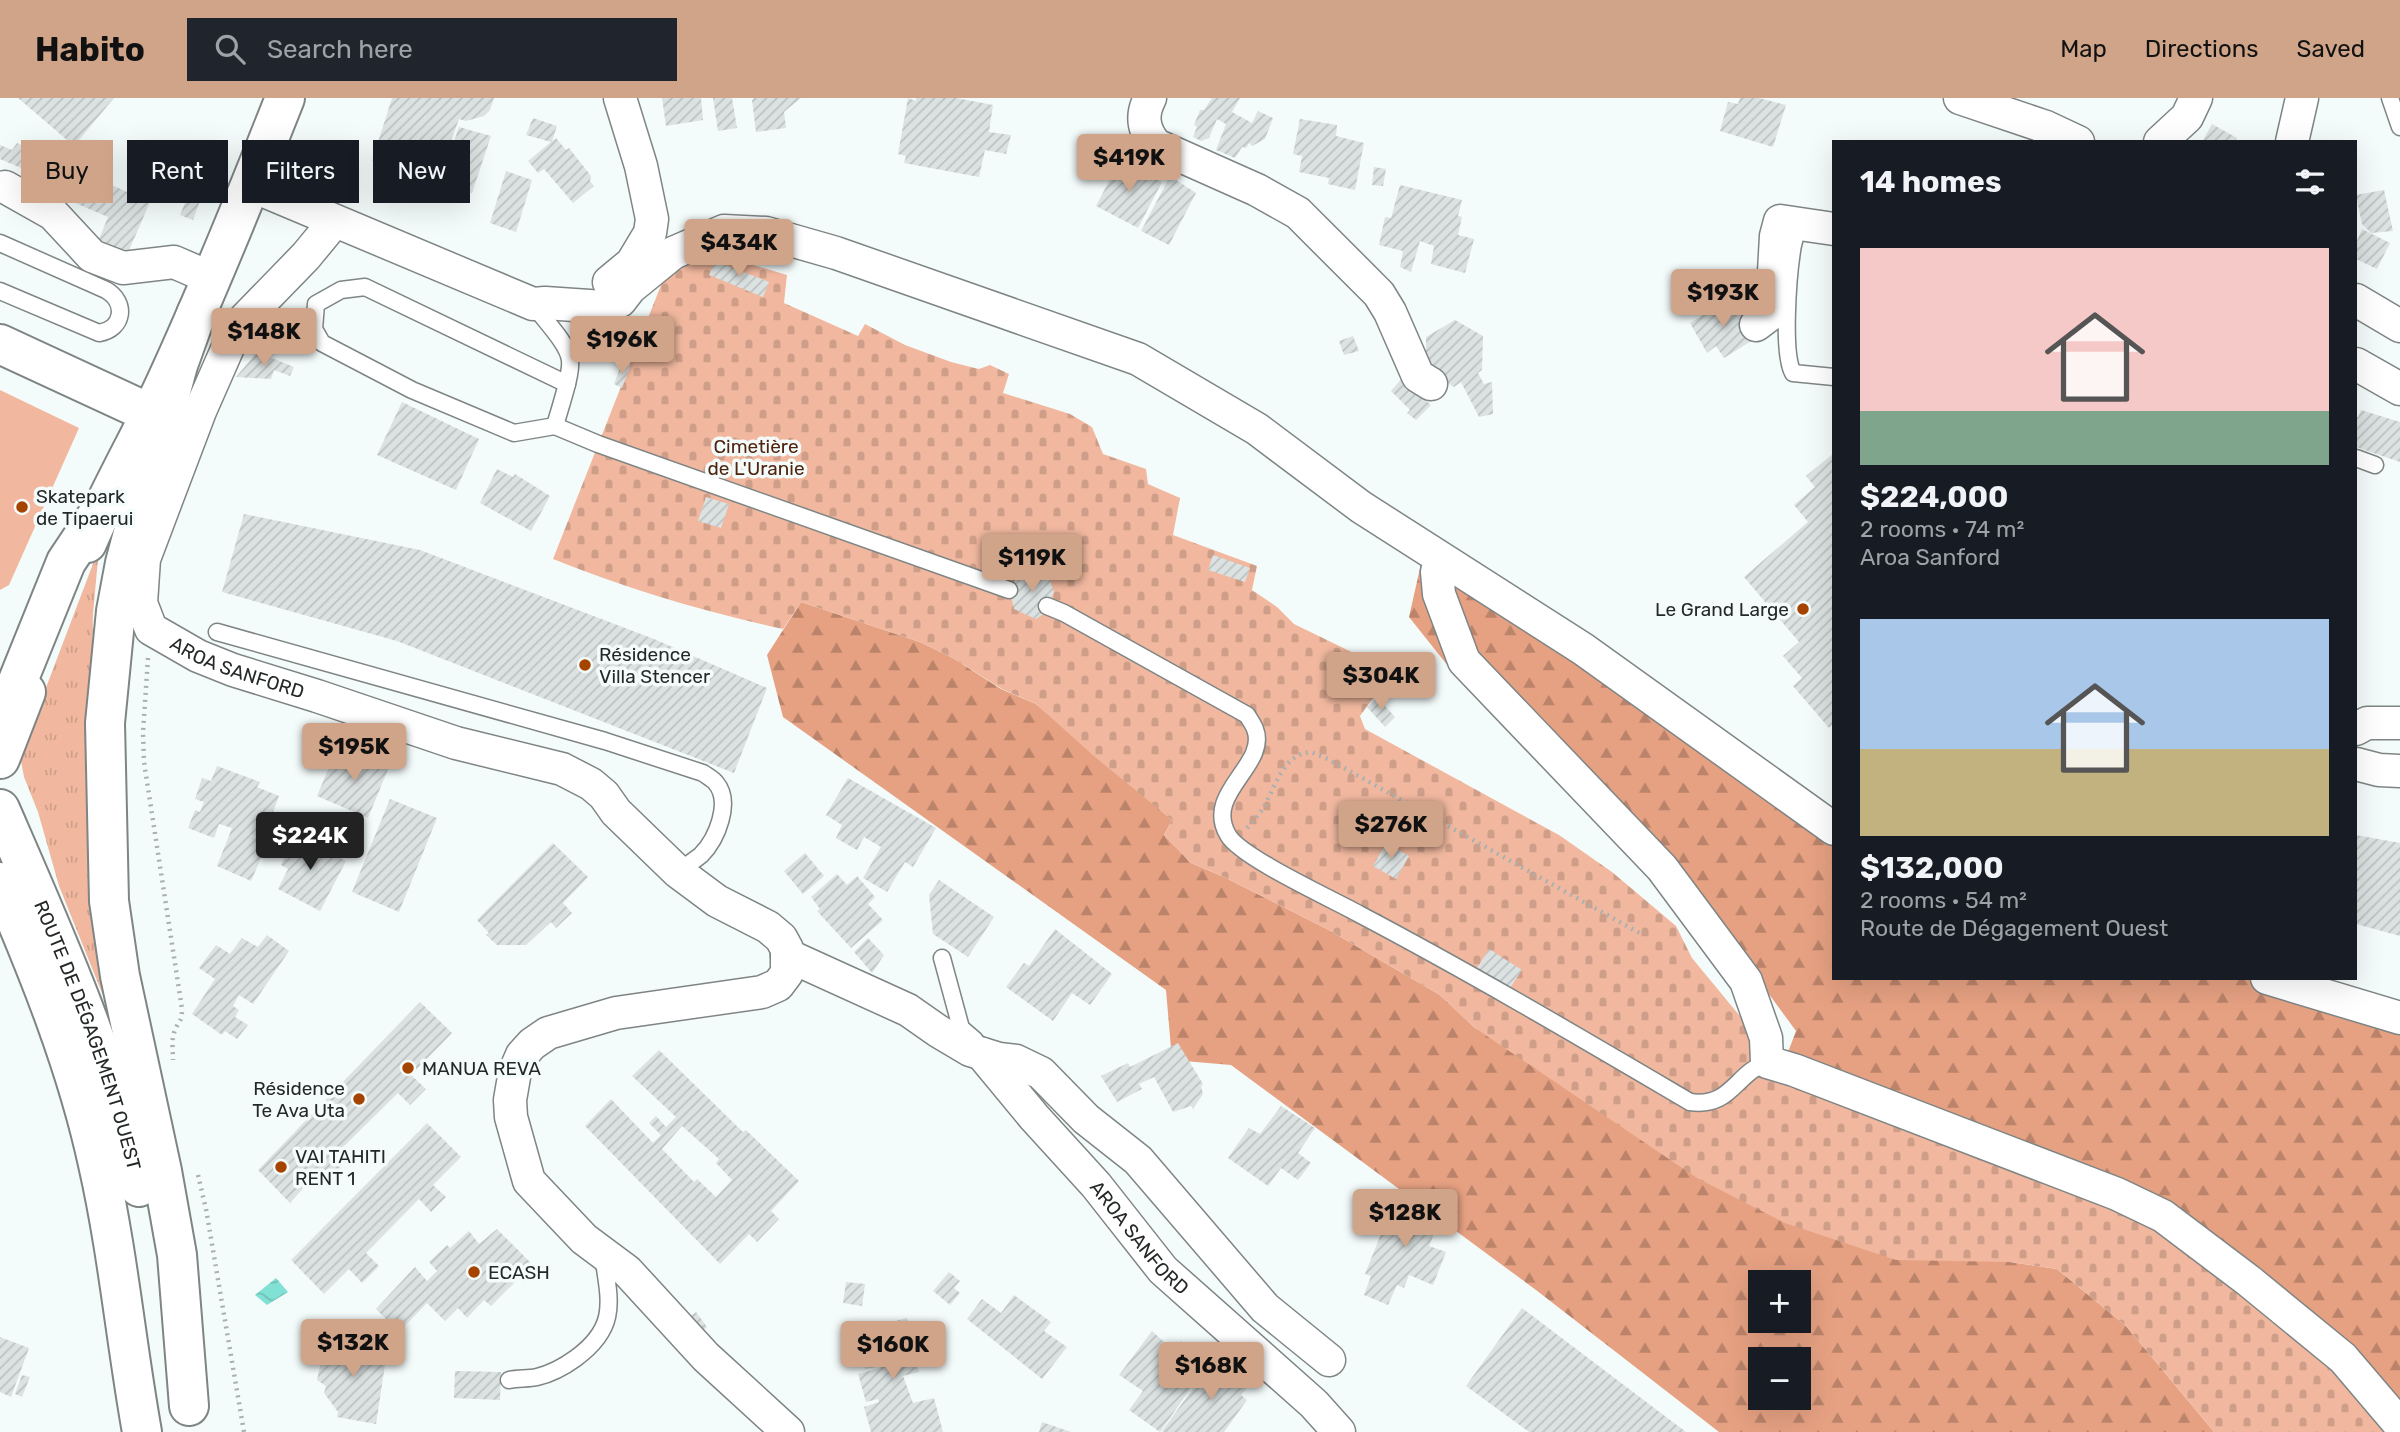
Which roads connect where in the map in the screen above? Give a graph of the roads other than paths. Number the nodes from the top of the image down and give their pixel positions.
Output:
1 (285, 98) edge
2 (620, 98) edge
3 (1150, 98) edge
4 (1960, 98) edge
5 (2196, 98) edge
6 (2302, 98) edge
7 (2390, 98) edge
8 (2400, 127) edge
9 (268, 140) edge
10 (2074, 140) edge
11 (2163, 140) edge
12 (2292, 140) edge
13 (5, 187) dead end
14 (242, 203) edge
15 (291, 203) edge
16 (334, 222) junction
17 (1799, 224) junction
18 (1832, 229) edge
19 (0, 243) edge
20 (0, 291) edge
21 (204, 295) junction
22 (2357, 301) edge
23 (533, 304) junction
24 (577, 305) junction
25 (1756, 325) dead end
26 (2400, 326) edge
27 (0, 344) edge
28 (2357, 365) edge
29 (1832, 377) edge
30 (566, 384) junction
31 (1431, 384) dead end
32 (2400, 389) edge
33 (149, 413) junction
34 (555, 425) junction
35 (2357, 458) edge
36 (2375, 465) dead end
37 (100, 511) junction
38 (1440, 559) junction
39 (1009, 590) dead end
40 (1047, 606) dead end
41 (216, 632) dead end
42 (2400, 723) edge
43 (0, 725) edge
44 (2357, 728) edge
45 (0, 759) edge
46 (2357, 764) edge
47 (2400, 772) edge
48 (0, 809) edge
49 (1832, 828) edge
50 (678, 872) junction
51 (0, 882) edge
52 (0, 910) edge
53 (787, 955) junction
54 (942, 958) dead end
55 (36, 972) junction
56 (2274, 980) edge
57 (2400, 1018) edge
58 (990, 1057) junction
59 (1767, 1062) junction
60 (602, 1253) junction
61 (1329, 1360) dead end
62 (509, 1380) dead end
63 (191, 1419) edge
64 (2400, 1425) edge
65 (142, 1432) edge
66 (788, 1432) edge
67 (1339, 1432) edge

1 - 9 main road
2 - 24 street
3 - 31 street
4 - 10 street
5 - 11 street
6 - 12 street
7 - 8 lane
13 - 21 street
14 - 21 main road
15 - 16 street
16 - 23 street
16 - 50 street, AROA SANFORD
17 - 18 street
17 - 25 street
17 - 29 lane
19 - 20 lane
21 - 33 main road
21 - 63 main road
22 - 26 street
23 - 24 street
23 - 30 lane
24 - 38 street
27 - 33 main road
28 - 32 street
30 - 34 lane
30 - 34 lane
33 - 37 main road
34 - 39 lane
35 - 36 lane
37 - 43 main road
37 - 45 main road
38 - 49 street
38 - 59 street
40 - 59 lane
41 - 50 lane
42 - 44 street
46 - 47 street
48 - 63 main road, ROUTE DE DÉGAGEMENT OUEST
50 - 53 street, AROA SANFORD
51 - 55 main road
52 - 55 main road
53 - 58 street
53 - 60 street
54 - 58 lane, AROA SANFORD
55 - 65 main road, ROUTE DE DÉGAGEMENT OUEST
56 - 57 street
58 - 61 street
58 - 67 street, AROA SANFORD
59 - 64 street
60 - 62 lane
60 - 66 street

